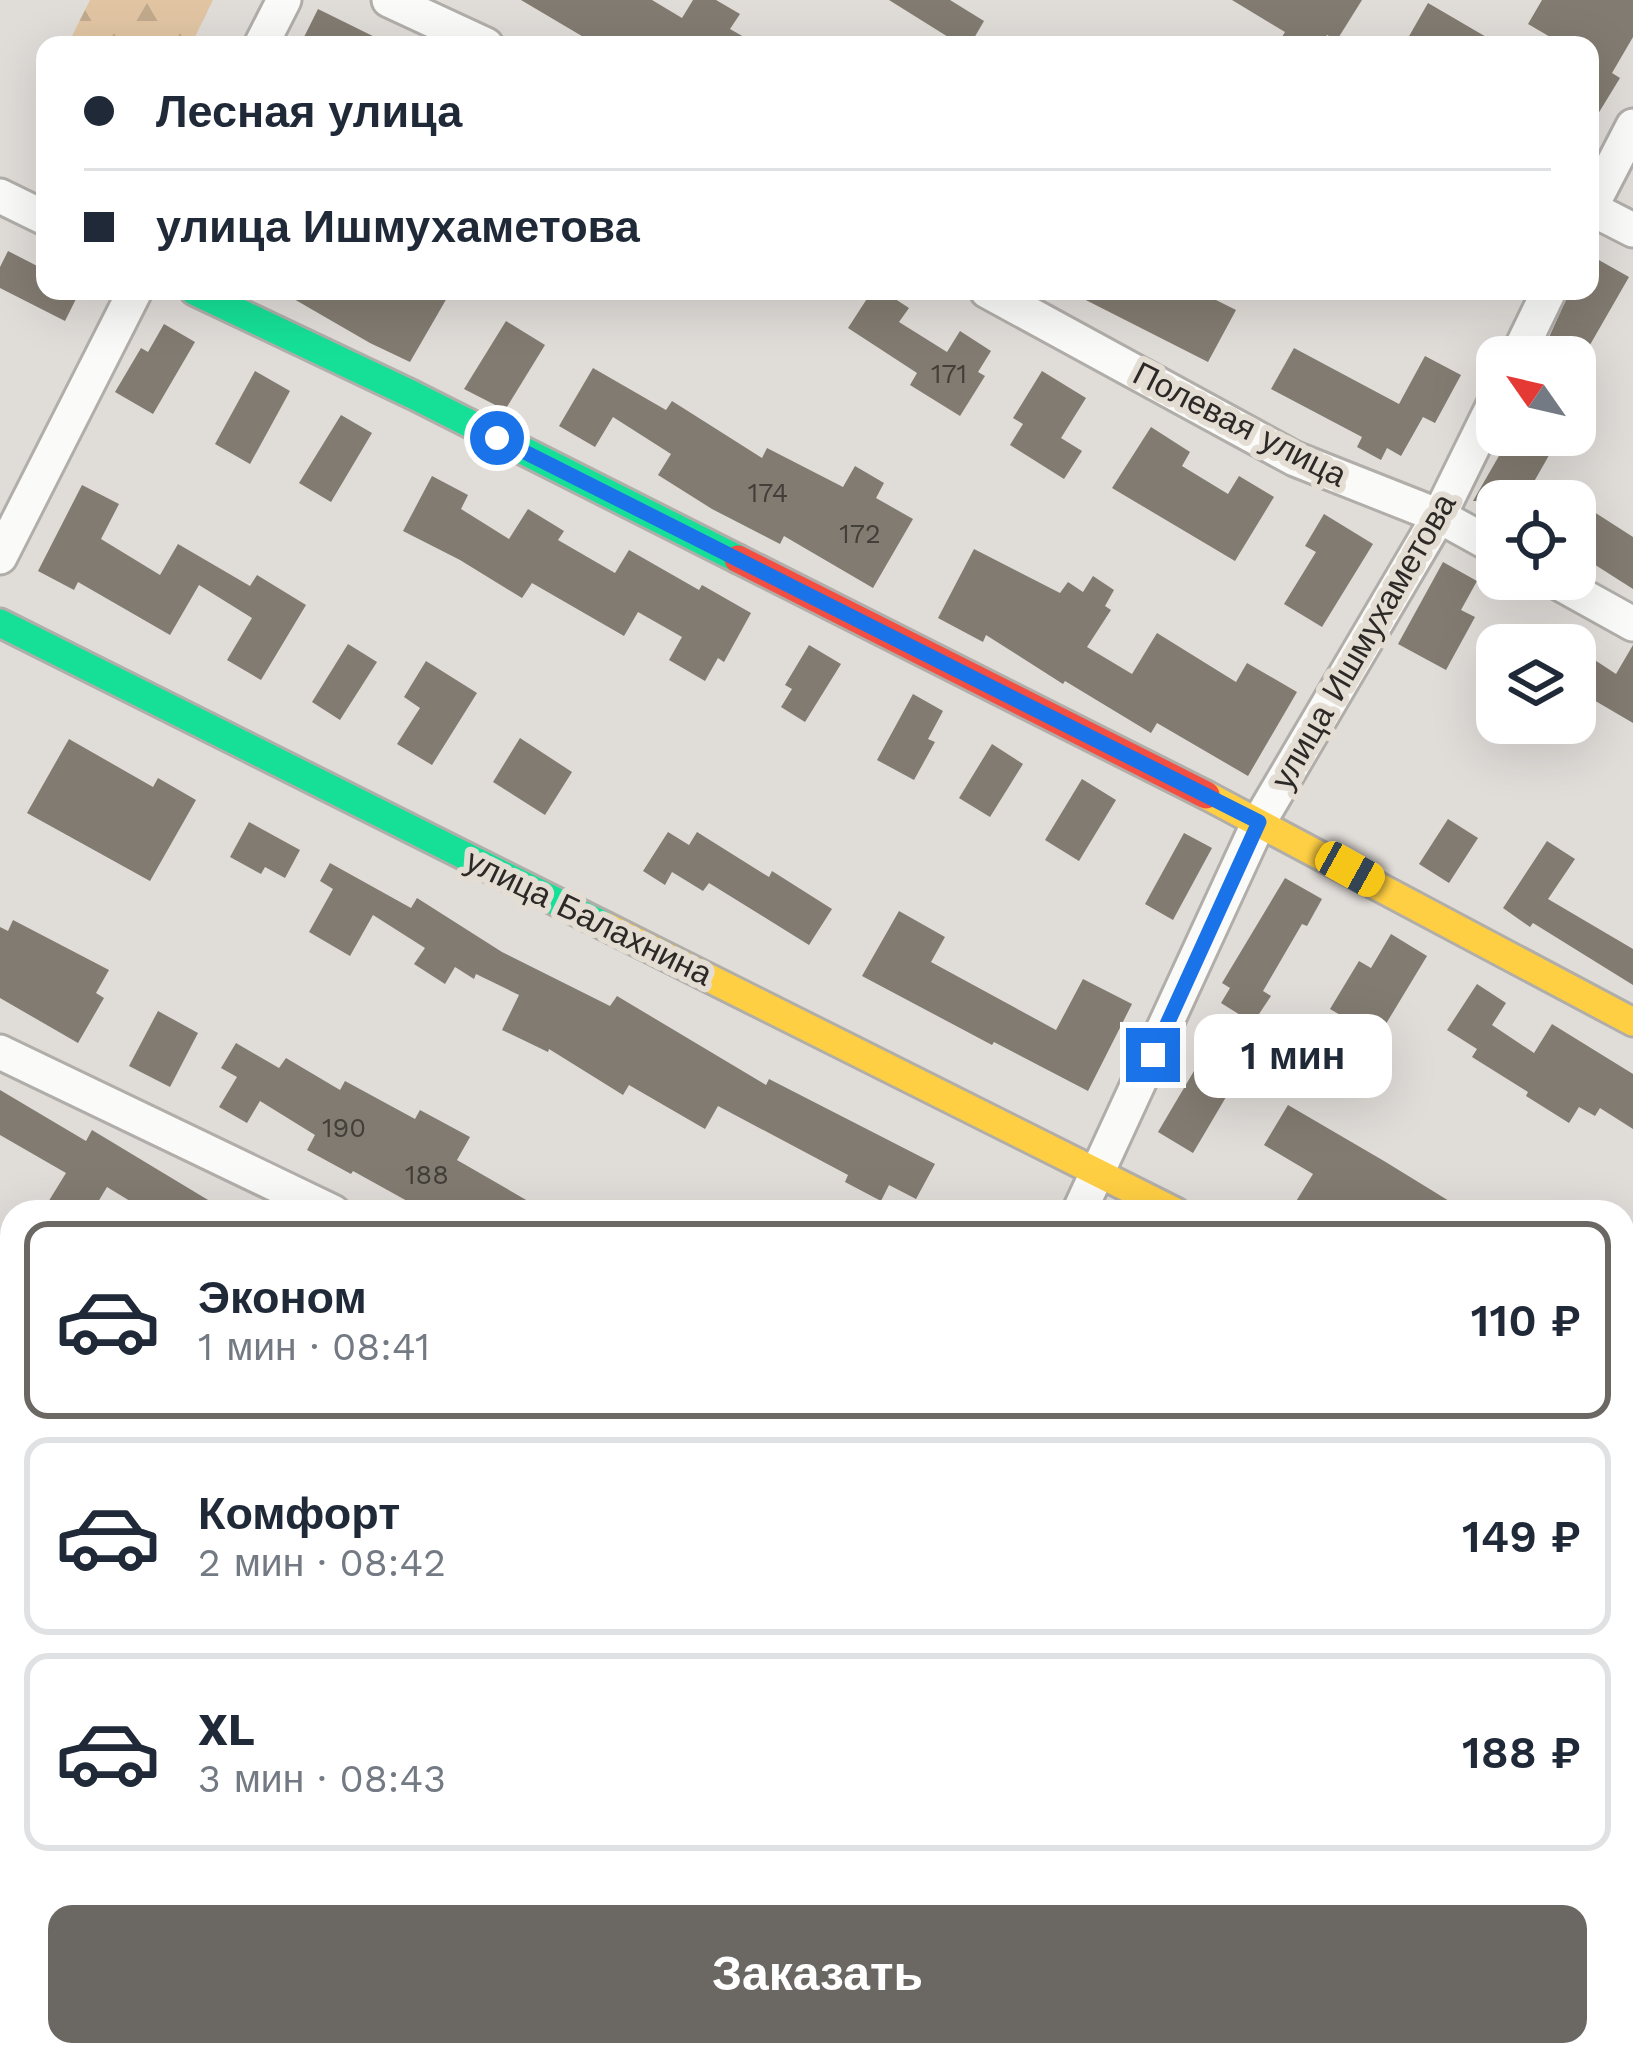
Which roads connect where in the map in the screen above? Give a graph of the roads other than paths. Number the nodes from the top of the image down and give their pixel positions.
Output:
1 (284, 0) edge
2 (388, 0) edge
3 (266, 36) edge
4 (466, 36) edge
5 (1633, 126) edge
6 (1599, 191) edge
7 (0, 196) edge
8 (1599, 213) edge
9 (36, 214) edge
10 (1633, 230) edge
11 (130, 300) edge
12 (213, 300) edge
13 (1004, 300) edge
14 (1546, 300) edge
15 (1528, 336) edge
16 (1476, 441) edge
17 (1439, 516) junction
18 (1476, 536) edge
19 (0, 556) edge
20 (1590, 600) edge
21 (0, 623) edge
22 (1633, 624) edge
23 (1259, 822) junction
24 (1633, 1022) edge
25 (0, 1052) edge
26 (1100, 1171) junction
27 (308, 1200) edge
28 (1085, 1200) edge
29 (1154, 1200) edge

1 - 3 street
2 - 4 street
5 - 6 street
7 - 9 street
8 - 10 street
11 - 19 street
12 - 23 street
13 - 17 street, Полевая улица
14 - 15 street
16 - 17 street, улица Ишмухаметова
17 - 18 street, Полевая улица
17 - 23 street, улица Ишмухаметова
20 - 22 street
21 - 26 street, улица Балахнина
23 - 24 street
23 - 26 street, улица Ишмухаметова
25 - 27 street
26 - 28 street, улица Ишмухаметова
26 - 29 street, улица Балахнина

